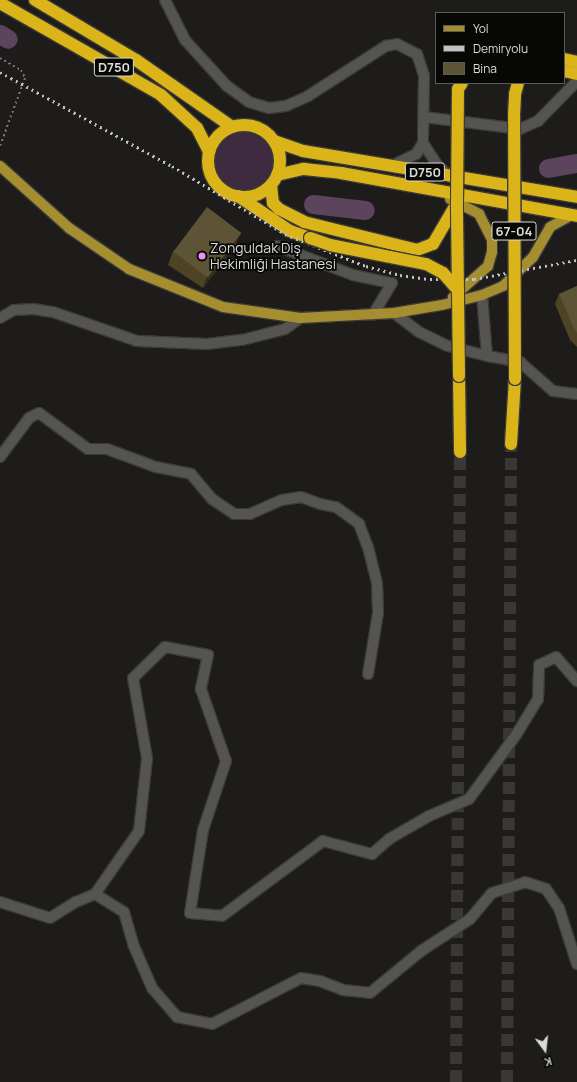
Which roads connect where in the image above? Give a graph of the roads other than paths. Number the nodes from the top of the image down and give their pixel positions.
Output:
1 (35, 0) edge
2 (165, 0) edge
3 (0, 3) edge
4 (565, 60) edge
5 (577, 62) edge
6 (565, 71) edge
7 (577, 74) edge
8 (577, 81) edge
9 (461, 84) edge
10 (518, 84) edge
11 (424, 117) junction
12 (232, 127) junction
13 (274, 141) junction
14 (423, 143) junction
15 (209, 152) junction
16 (0, 166) edge
17 (391, 166) junction
18 (450, 176) junction
19 (274, 180) junction
20 (430, 190) junction
21 (238, 196) junction
22 (577, 197) edge
23 (457, 203) junction
24 (575, 216) edge
25 (277, 246) dead end
26 (458, 290) junction
27 (482, 295) junction
28 (442, 305) junction
29 (394, 313) junction
30 (373, 315) junction
31 (0, 318) edge
32 (300, 318) junction
33 (487, 356) junction
34 (577, 394) edge
35 (511, 444) tunnel mouth
36 (460, 452) tunnel mouth
37 (0, 457) edge
38 (368, 674) dead end
39 (577, 681) edge
40 (96, 894) junction
41 (0, 902) edge
42 (577, 964) edge

1 - 12 highway, D750
2 - 11 street
3 - 15 highway, D750
4 - 5 highway
6 - 7 highway
8 - 11 street
9 - 23 highway, bridge
10 - 35 highway, 67-04, bridge
11 - 14 street
12 - 13 highway, D750
12 - 15 highway
13 - 17 highway, D750
13 - 19 highway
14 - 17 street
14 - 18 street
15 - 21 highway, D750
16 - 32 main road
17 - 18 highway, D750
18 - 22 highway, D750
19 - 20 highway, D750
19 - 21 highway, D750
19 - 23 highway
20 - 24 highway, D750
20 - 28 main road
21 - 26 highway, bridge
23 - 26 highway, bridge
24 - 27 main road
25 - 30 street
26 - 36 highway, bridge
27 - 28 main road
27 - 33 street
28 - 29 main road
29 - 30 main road
29 - 33 street
30 - 32 main road
31 - 32 street
33 - 34 street
37 - 38 street
39 - 40 street
40 - 41 street
40 - 42 street

